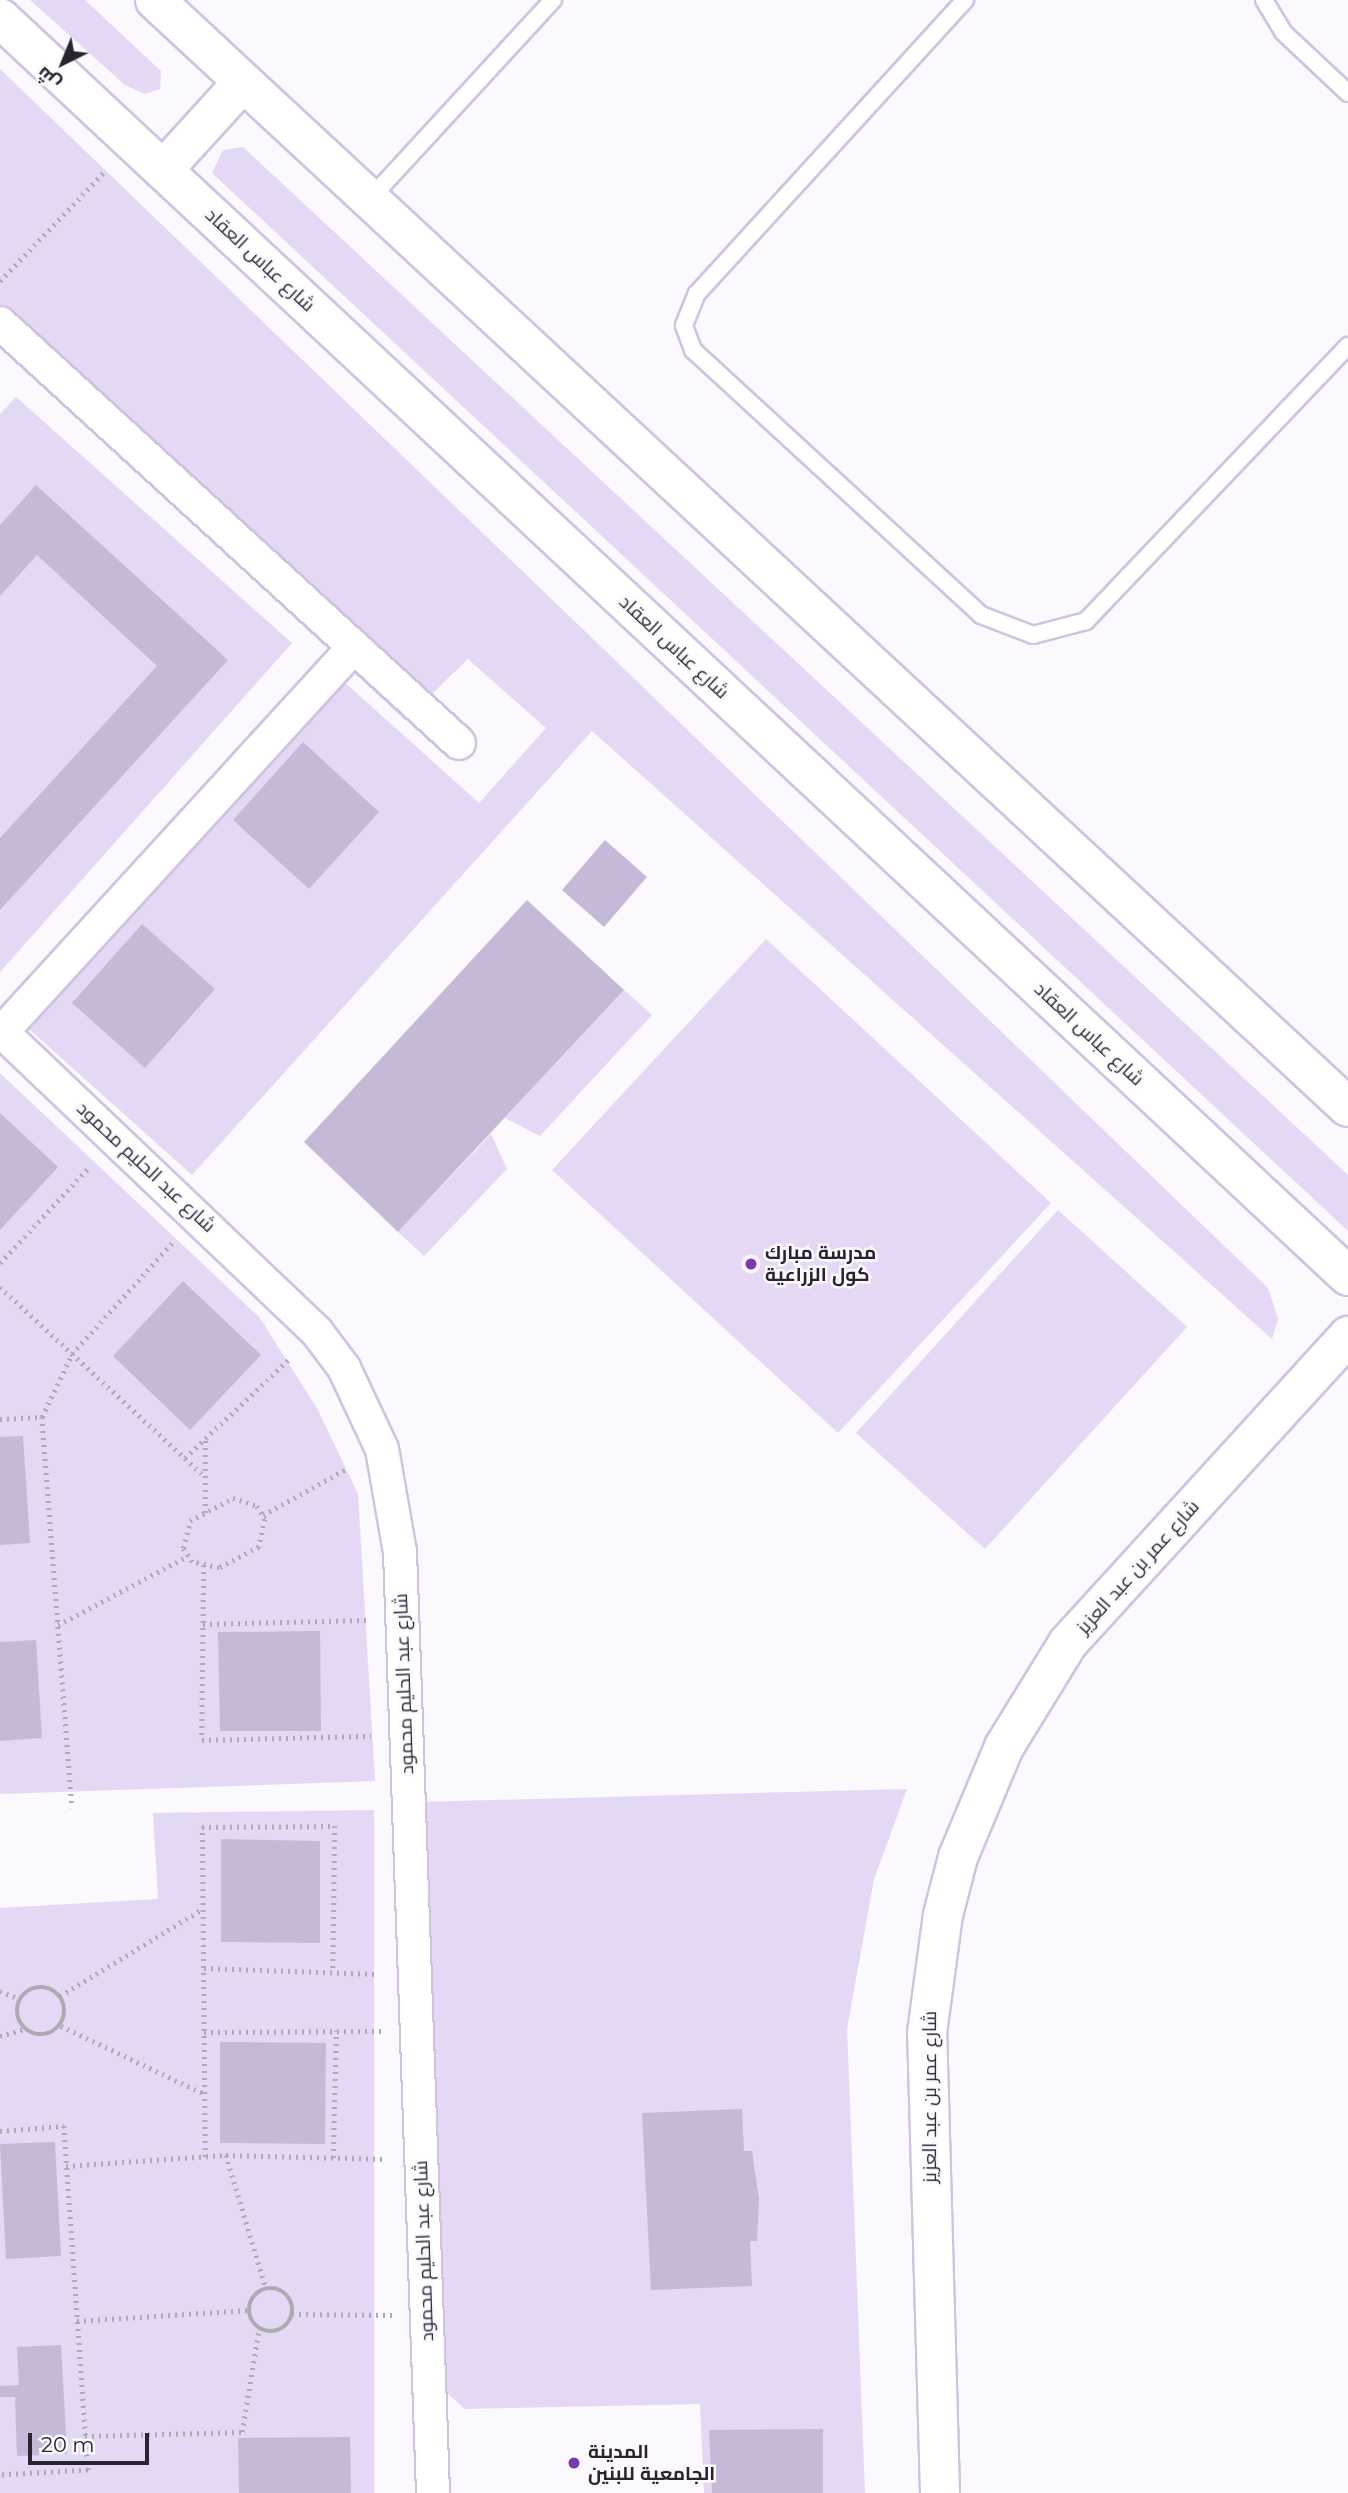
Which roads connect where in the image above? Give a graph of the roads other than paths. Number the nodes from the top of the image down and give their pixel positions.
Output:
1 (155, 0) edge
2 (553, 0) edge
3 (965, 0) edge
4 (1264, 0) edge
5 (0, 18) edge
6 (243, 82) junction
7 (1348, 93) edge
8 (163, 170) junction
9 (369, 200) junction
10 (0, 323) edge
11 (1348, 346) edge
12 (354, 647) junction
13 (459, 743) dead end
14 (1, 1031) edge
15 (1348, 1107) edge
16 (1348, 1276) edge
17 (1348, 1336) edge
18 (433, 2493) edge
19 (940, 2493) edge

1 - 6 street
2 - 9 lane
3 - 11 lane
4 - 7 lane
5 - 8 street, شارع عباس العقاد
6 - 8 street
6 - 9 street
8 - 16 street, شارع عباس العقاد
9 - 15 street
10 - 12 street
12 - 13 street
12 - 14 street
14 - 18 street, شارع عبد الحليم محمود
17 - 19 street, شارع عمر بن عبد العزيز

